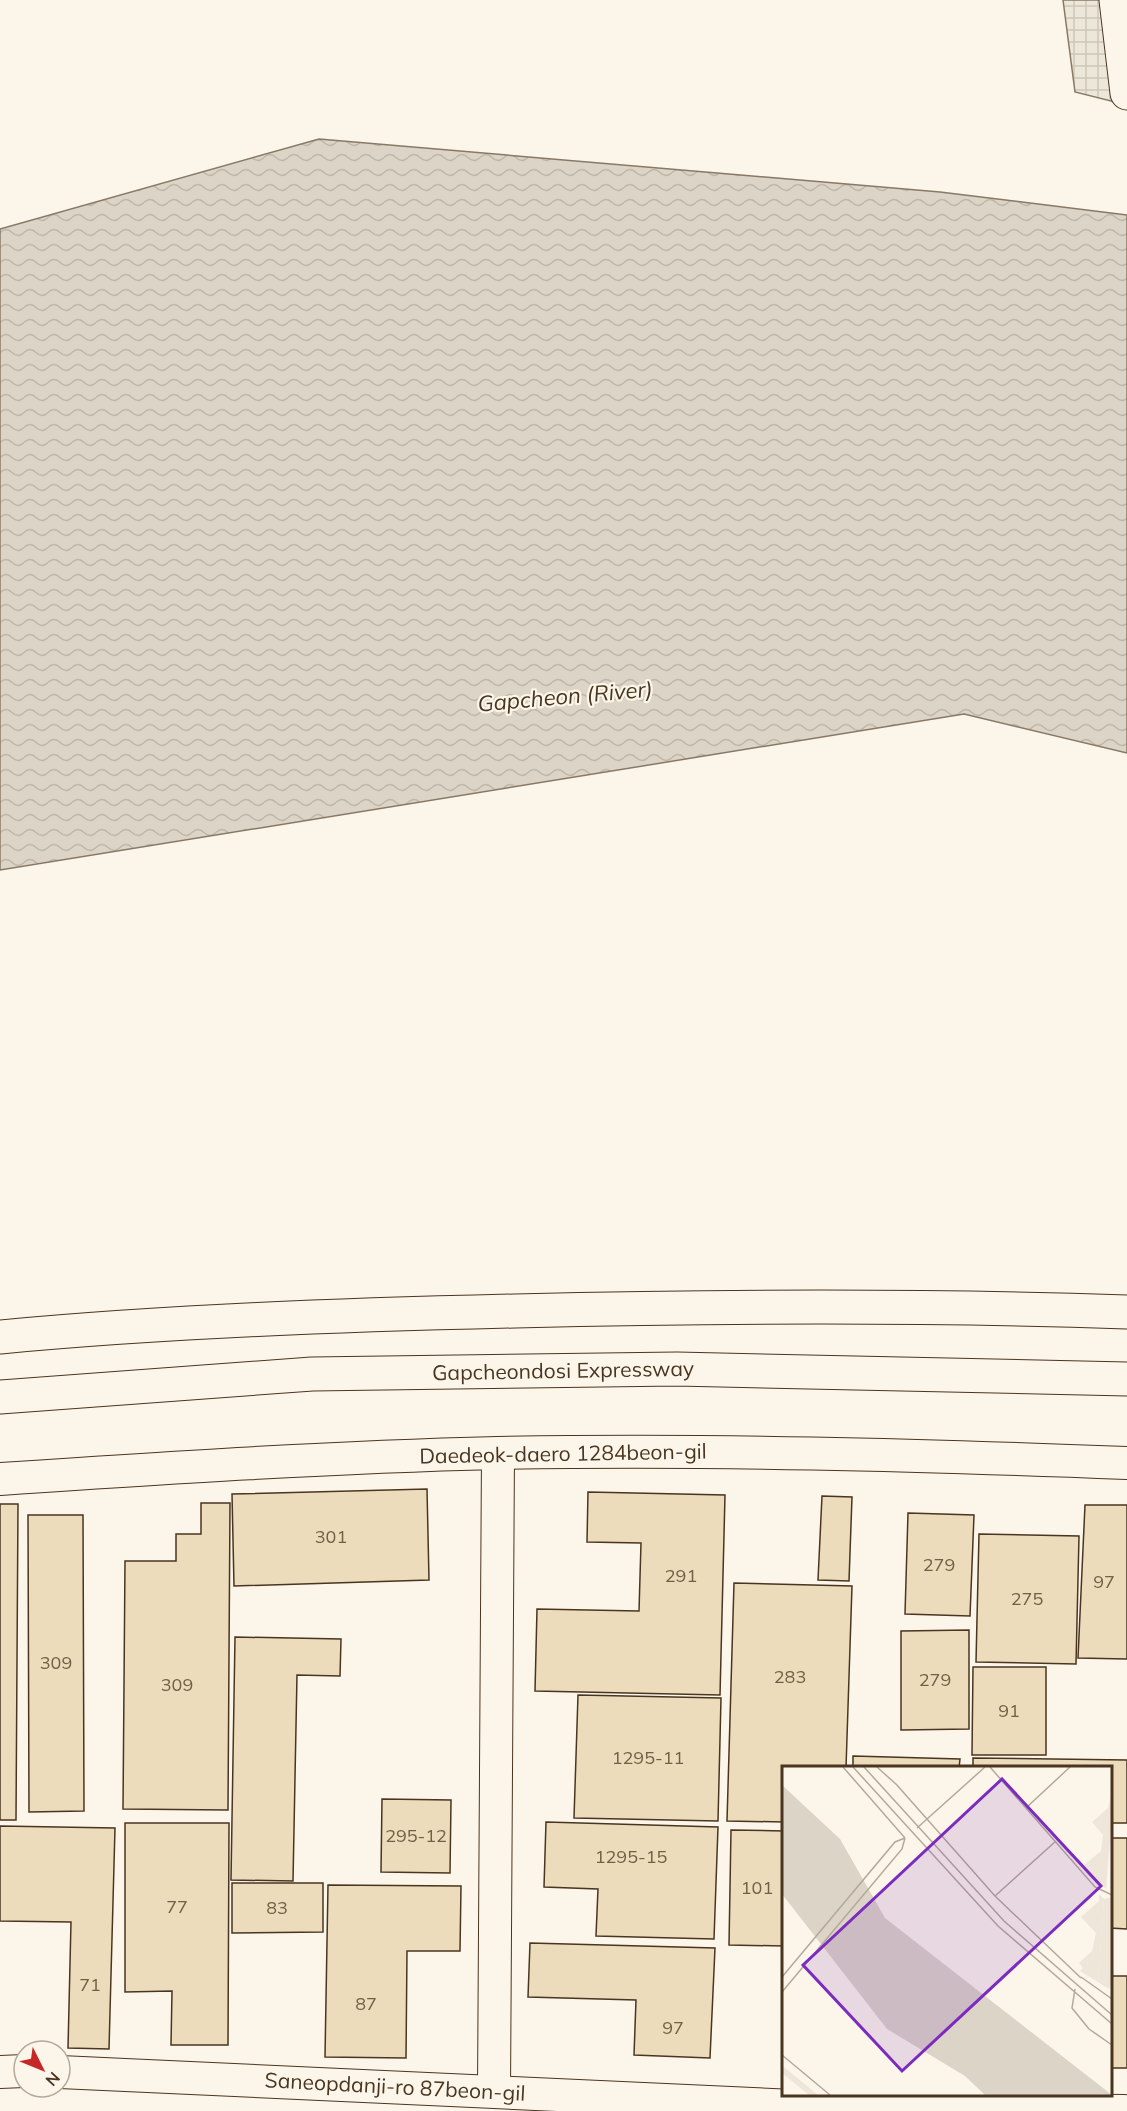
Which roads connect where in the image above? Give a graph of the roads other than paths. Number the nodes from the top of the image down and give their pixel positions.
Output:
1 (1116, 0) edge
2 (1127, 93) edge
3 (1127, 1312) edge
4 (0, 1336) edge
5 (1127, 1379) edge
6 (0, 1396) edge
7 (498, 1453) junction
8 (1127, 1464) edge
9 (0, 1479) edge
10 (72, 2073) edge
11 (494, 2091) junction
12 (838, 2109) edge
13 (1124, 2111) edge

1 - 2 main road
3 - 4 main road
5 - 6 main road, Gapcheondosi Expressway
7 - 8 street, Daedeok-daero 1284beon-gil
7 - 9 street, Daedeok-daero 1284beon-gil
7 - 11 street
10 - 11 street, Saneopdanji-ro 87beon-gil
11 - 12 street, Saneopdanji-ro 87beon-gil
12 - 13 street, Saneopdanji-ro 87beon-gil

